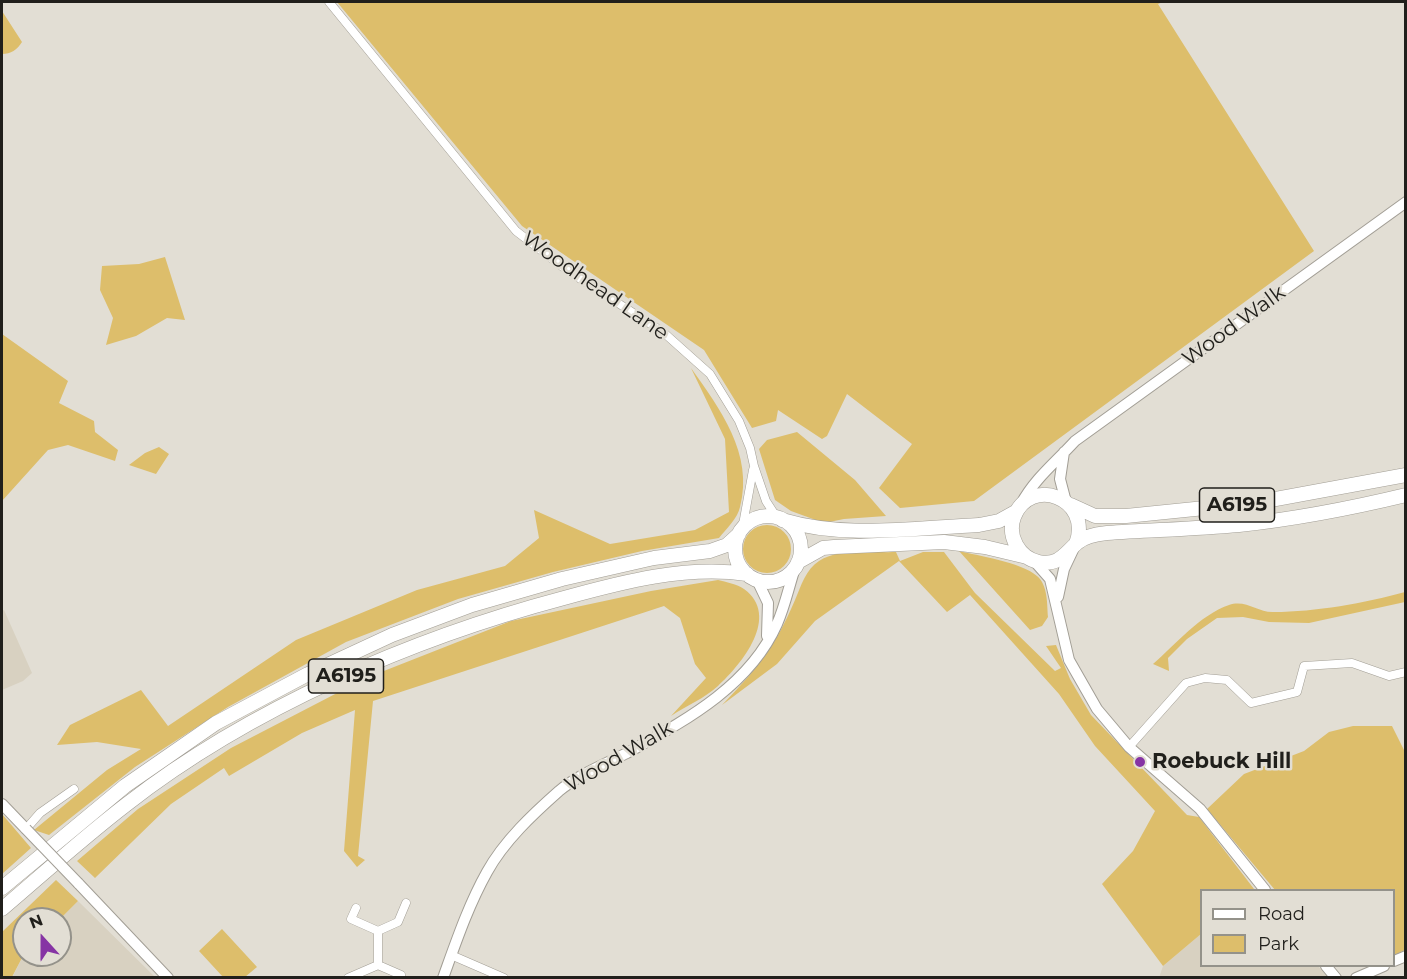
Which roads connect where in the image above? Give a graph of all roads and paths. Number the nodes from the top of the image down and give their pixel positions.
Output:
1 (329, 2) edge
2 (1406, 202) edge
3 (1064, 452) junction
4 (753, 466) junction
5 (1406, 475) edge
6 (1406, 495) edge
7 (1068, 503) junction
8 (1019, 508) junction
9 (780, 519) junction
10 (740, 532) junction
11 (1075, 545) junction
12 (1029, 558) junction
13 (797, 565) junction
14 (752, 577) junction
15 (1057, 603) junction
16 (765, 645) junction
17 (1406, 672) edge
18 (1129, 747) junction
19 (74, 789) dead end
20 (2, 804) edge
21 (26, 829) junction
22 (2, 888) edge
23 (1263, 889) edge
24 (406, 903) dead end
25 (356, 908) dead end
26 (2, 909) edge
27 (378, 931) junction
28 (451, 955) junction
29 (378, 965) junction
30 (1382, 967) edge
31 (400, 975) dead end
32 (168, 978) edge
33 (348, 978) edge
34 (443, 978) edge
35 (504, 978) edge
36 (1356, 978) edge

1 - 4 street, Woodhead Lane
2 - 3 main road, Wood Walk
3 - 7 main road
3 - 8 main road, Wood Walk
4 - 9 street, Woodhead Lane
4 - 10 street, Woodhead Lane
5 - 7 highway, A6195
6 - 11 highway, A6195
7 - 8 highway, A6195
7 - 11 highway
8 - 9 highway, A6195
8 - 12 highway
9 - 10 highway, A6195
9 - 13 highway
10 - 14 highway
10 - 22 highway, A6195
11 - 12 highway, A6195
11 - 15 main road
12 - 13 highway, A6195
12 - 15 main road
13 - 14 highway, A6195
13 - 16 main road, Wood Walk
14 - 16 main road, Wood Walk
14 - 26 highway, A6195
15 - 18 main road
16 - 28 main road, Wood Walk
17 - 18 street
18 - 23 main road
19 - 21 street
20 - 21 main road
21 - 32 main road, bridge
24 - 27 street
25 - 27 street
27 - 29 street
28 - 34 main road, Wood Walk
28 - 35 street
29 - 31 street
29 - 33 street
30 - 36 main road

